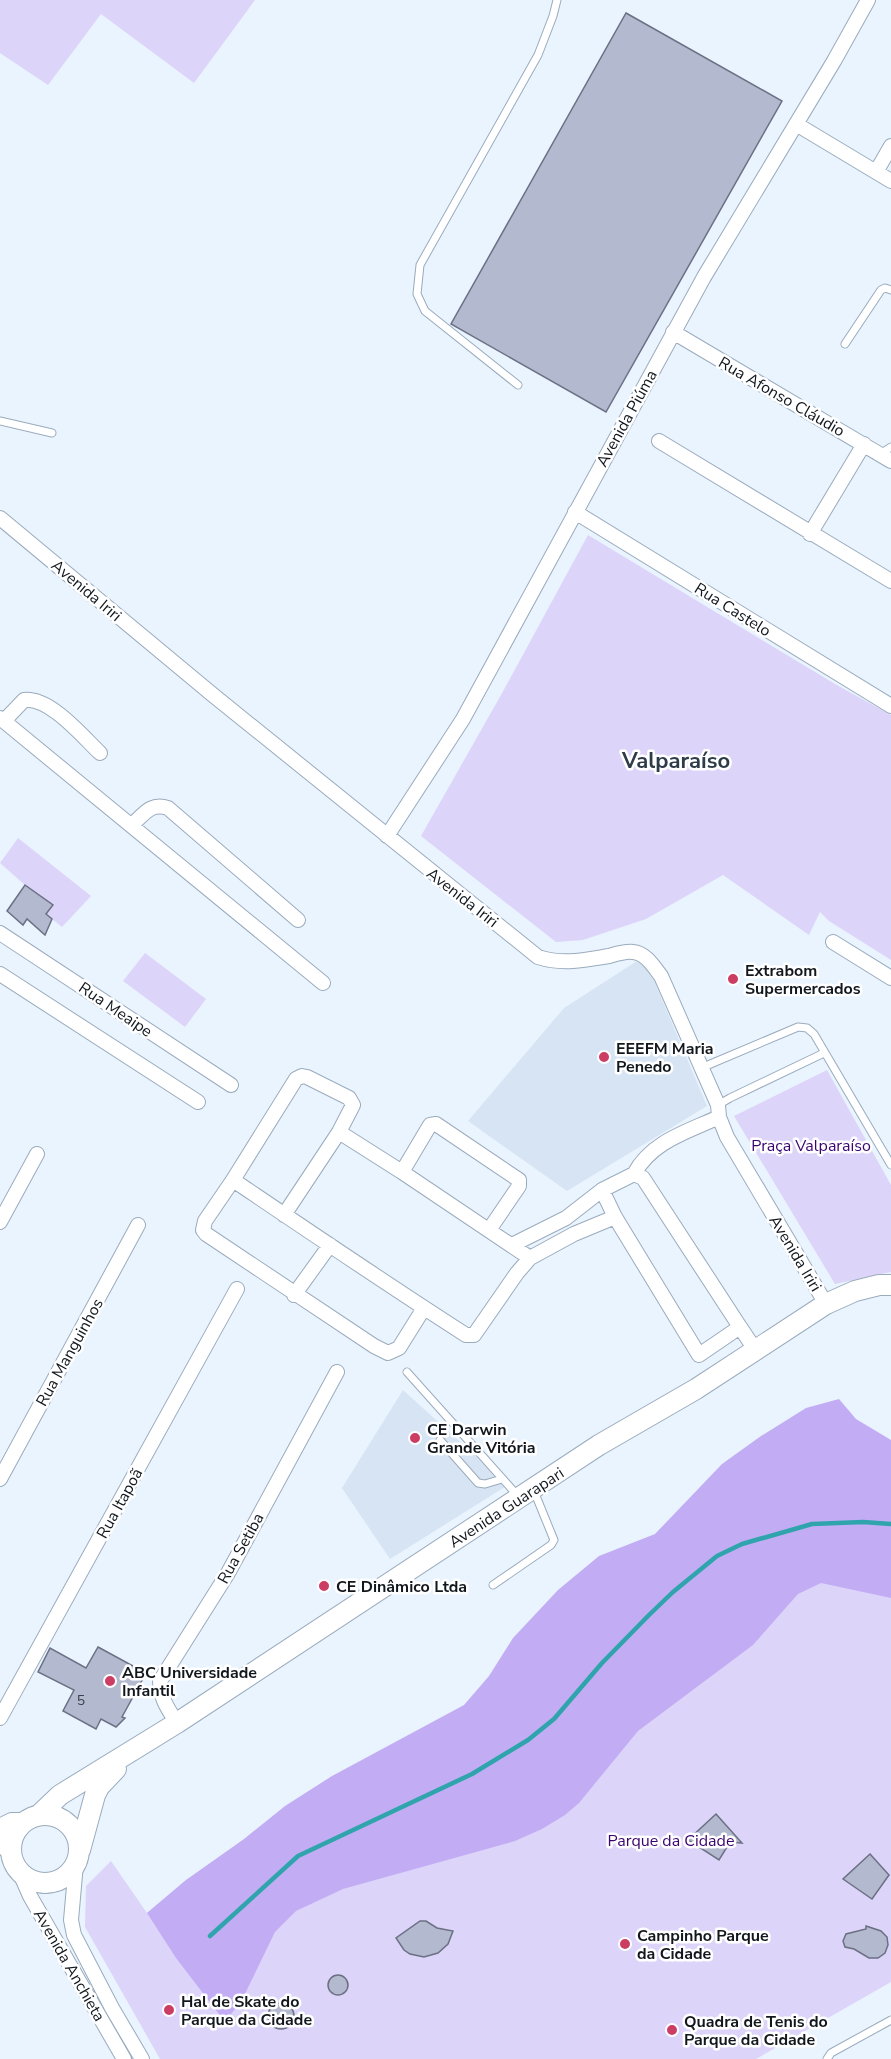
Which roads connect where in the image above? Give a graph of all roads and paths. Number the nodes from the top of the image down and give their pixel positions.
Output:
1 (557, 0) edge
2 (868, 0) edge
3 (796, 124) junction
4 (891, 146) edge
5 (876, 172) junction
6 (891, 181) edge
7 (891, 290) edge
8 (673, 332) junction
9 (845, 344) dead end
10 (518, 385) dead end
11 (0, 421) edge
12 (52, 433) dead end
13 (659, 441) dead end
14 (864, 444) junction
15 (887, 454) edge
16 (575, 512) junction
17 (0, 518) edge
18 (810, 534) junction
19 (891, 581) edge
20 (891, 706) edge
21 (2, 719) edge
22 (100, 753) dead end
23 (132, 825) junction
24 (387, 836) junction
25 (298, 920) dead end
26 (0, 933) edge
27 (833, 942) dead end
28 (0, 974) edge
29 (891, 978) edge
30 (324, 983) dead end
31 (824, 1053) junction
32 (701, 1068) junction
33 (231, 1085) dead end
34 (198, 1102) dead end
35 (719, 1111) junction
36 (339, 1132) junction
37 (37, 1154) dead end
38 (891, 1165) edge
39 (402, 1172) junction
40 (634, 1174) junction
41 (232, 1180) junction
42 (602, 1190) junction
43 (284, 1215) junction
44 (615, 1217) junction
45 (0, 1222) edge
46 (138, 1225) dead end
47 (489, 1230) junction
48 (330, 1245) junction
49 (512, 1245) junction
50 (530, 1258) junction
51 (891, 1285) edge
52 (237, 1288) dead end
53 (294, 1295) junction
54 (826, 1304) junction
55 (424, 1308) junction
56 (740, 1327) junction
57 (756, 1351) junction
58 (699, 1355) junction
59 (337, 1372) dead end
60 (407, 1372) dead end
61 (715, 1377) junction
62 (440, 1440) dead end
63 (0, 1479) edge
64 (502, 1479) junction
65 (526, 1493) junction
66 (493, 1584) dead end
67 (0, 1718) edge
68 (177, 1723) junction
69 (132, 1752) junction
70 (31, 1819) junction
71 (6, 1846) edge
72 (78, 1859) junction
73 (891, 2020) edge
74 (124, 2059) edge
75 (142, 2059) edge
76 (827, 2059) edge

1 - 10 lane
2 - 3 street, Avenida Piúma
3 - 5 street
3 - 8 street, Avenida Piúma
4 - 5 street
5 - 6 street
7 - 9 lane
8 - 14 street, Rua Afonso Cláudio
8 - 16 street, Avenida Piúma
11 - 12 lane
13 - 18 street
14 - 15 street, Rua Afonso Cláudio
14 - 18 street
16 - 20 street, Rua Castelo
16 - 24 street, Avenida Piúma
17 - 24 street, Avenida Iriri
18 - 19 street
21 - 22 street
21 - 23 street
23 - 25 street
23 - 30 street
24 - 32 street, Avenida Iriri
26 - 33 street, Rua Meaipe
27 - 29 street
28 - 34 street
31 - 32 lane
31 - 35 lane
31 - 38 lane
32 - 35 street, Avenida Iriri
35 - 40 street
35 - 54 street, Avenida Iriri
36 - 39 street
36 - 41 street
36 - 43 street
37 - 45 street
39 - 47 street
39 - 47 street
40 - 42 street
40 - 56 street
41 - 43 street
41 - 53 street
42 - 44 street
42 - 49 street
43 - 48 street
44 - 50 street
44 - 58 street
46 - 63 street, Rua Manguinhos
47 - 49 street
48 - 53 street
48 - 55 street
49 - 50 street
50 - 55 street
51 - 54 street, Avenida Guarapari
52 - 67 street, Rua Itapoã
53 - 55 street
54 - 57 street, Avenida Guarapari
56 - 57 street
56 - 58 street
57 - 61 street, Avenida Guarapari
58 - 61 street
59 - 68 street, Rua Setiba
60 - 64 lane
61 - 65 street, Avenida Guarapari
62 - 64 lane
64 - 65 lane
65 - 66 lane
65 - 68 street, Avenida Guarapari
68 - 69 street, Avenida Guarapari
69 - 70 street, Avenida Guarapari
69 - 72 street, Avenida Guarapari
70 - 71 street
70 - 71 street
70 - 72 street
71 - 72 street
71 - 74 street, Avenida Anchieta
72 - 75 street, Avenida Anchieta
73 - 76 lane

